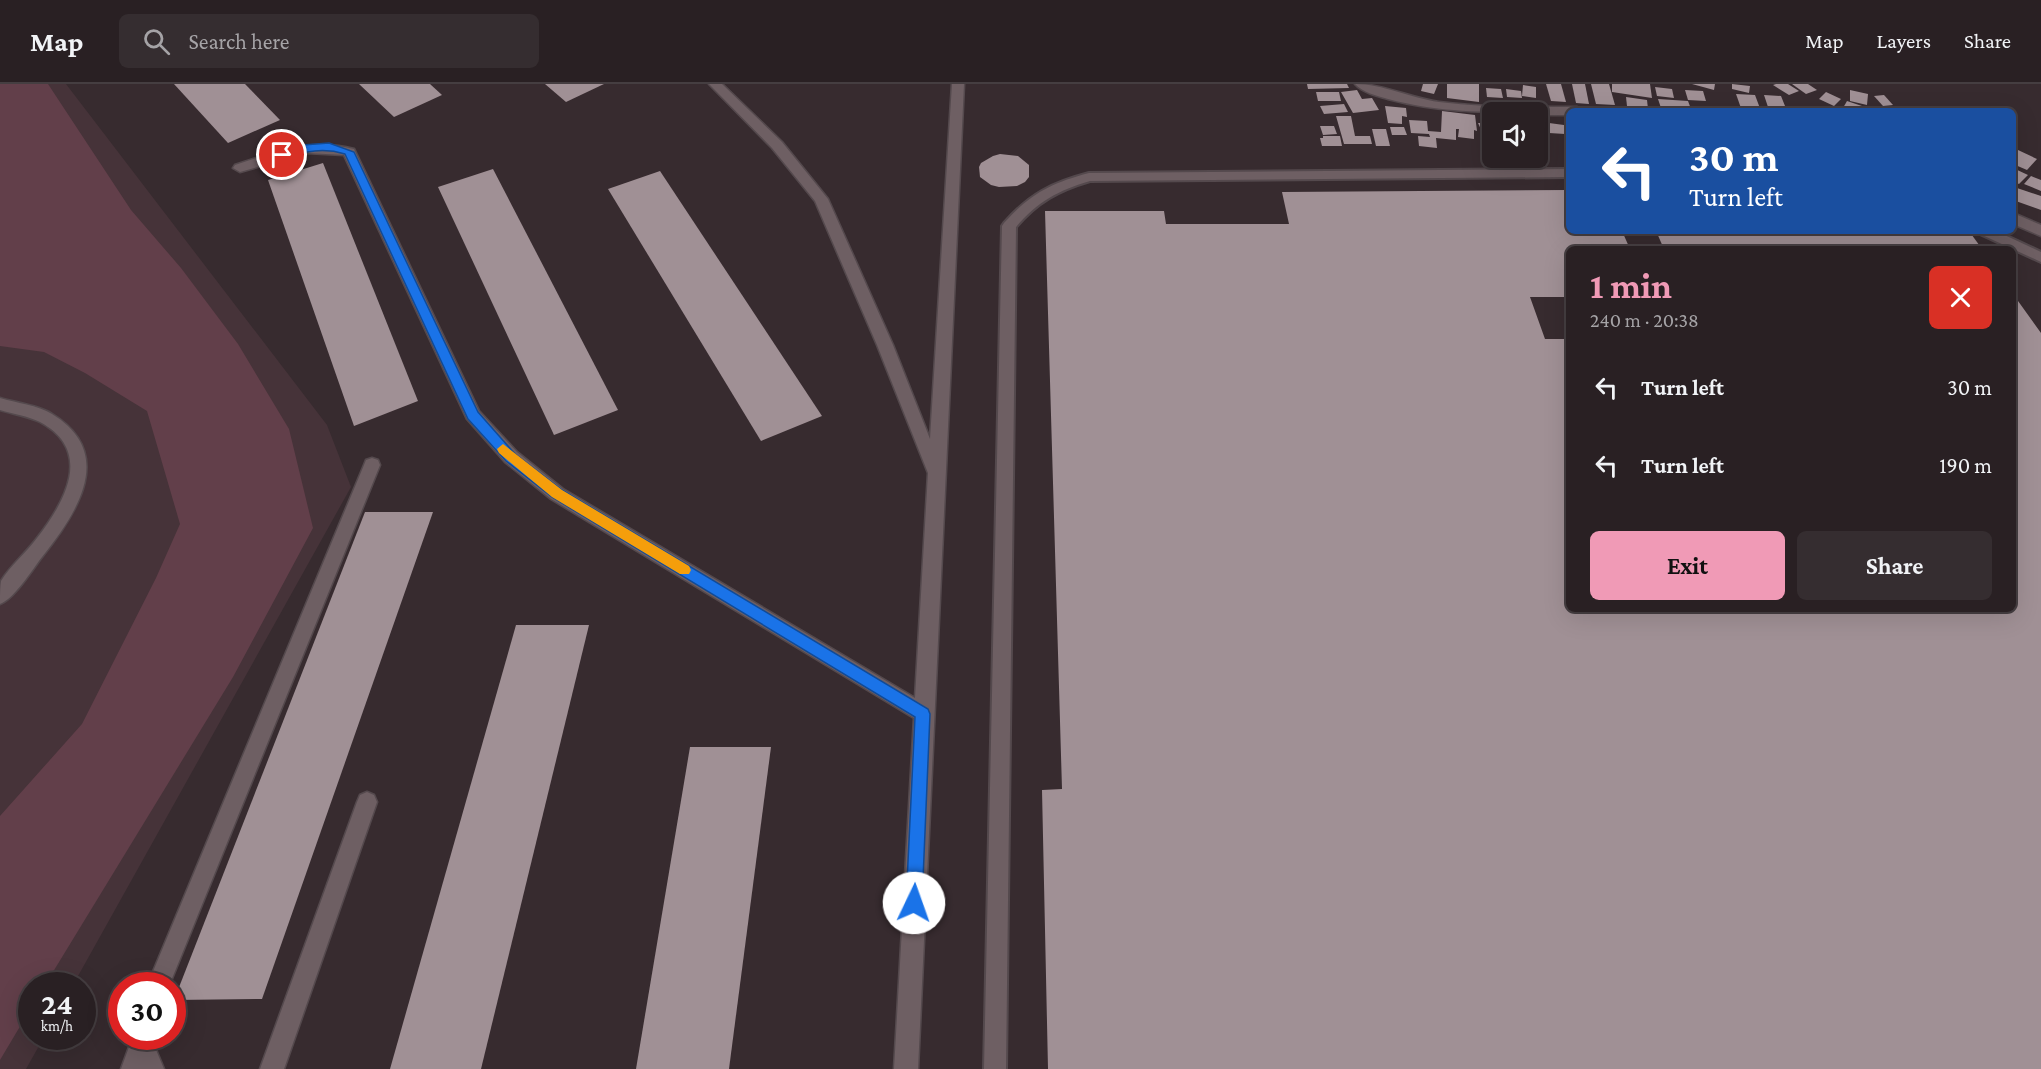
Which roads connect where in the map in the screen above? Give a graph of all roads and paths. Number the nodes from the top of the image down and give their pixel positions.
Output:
1 (715, 84) edge
2 (958, 84) edge
3 (1361, 84) edge
4 (1566, 111) edge
5 (240, 168) dead end
6 (1566, 173) edge
7 (2016, 219) edge
8 (2041, 231) edge
9 (1991, 234) edge
10 (2041, 257) edge
11 (0, 404) edge
12 (372, 465) dead end
13 (936, 475) junction
14 (0, 596) edge
15 (923, 714) junction
16 (367, 802) dead end
17 (164, 972) edge
18 (140, 1050) edge
19 (147, 1050) edge
20 (133, 1069) edge
21 (152, 1069) edge
22 (272, 1069) edge
23 (906, 1069) edge
24 (995, 1069) edge

1 - 13 street
2 - 13 street
3 - 4 street
5 - 15 street
6 - 24 lane
7 - 8 street
9 - 10 lane
11 - 14 street
12 - 17 street
13 - 15 street
15 - 23 street
16 - 22 street
18 - 20 street
19 - 21 street

